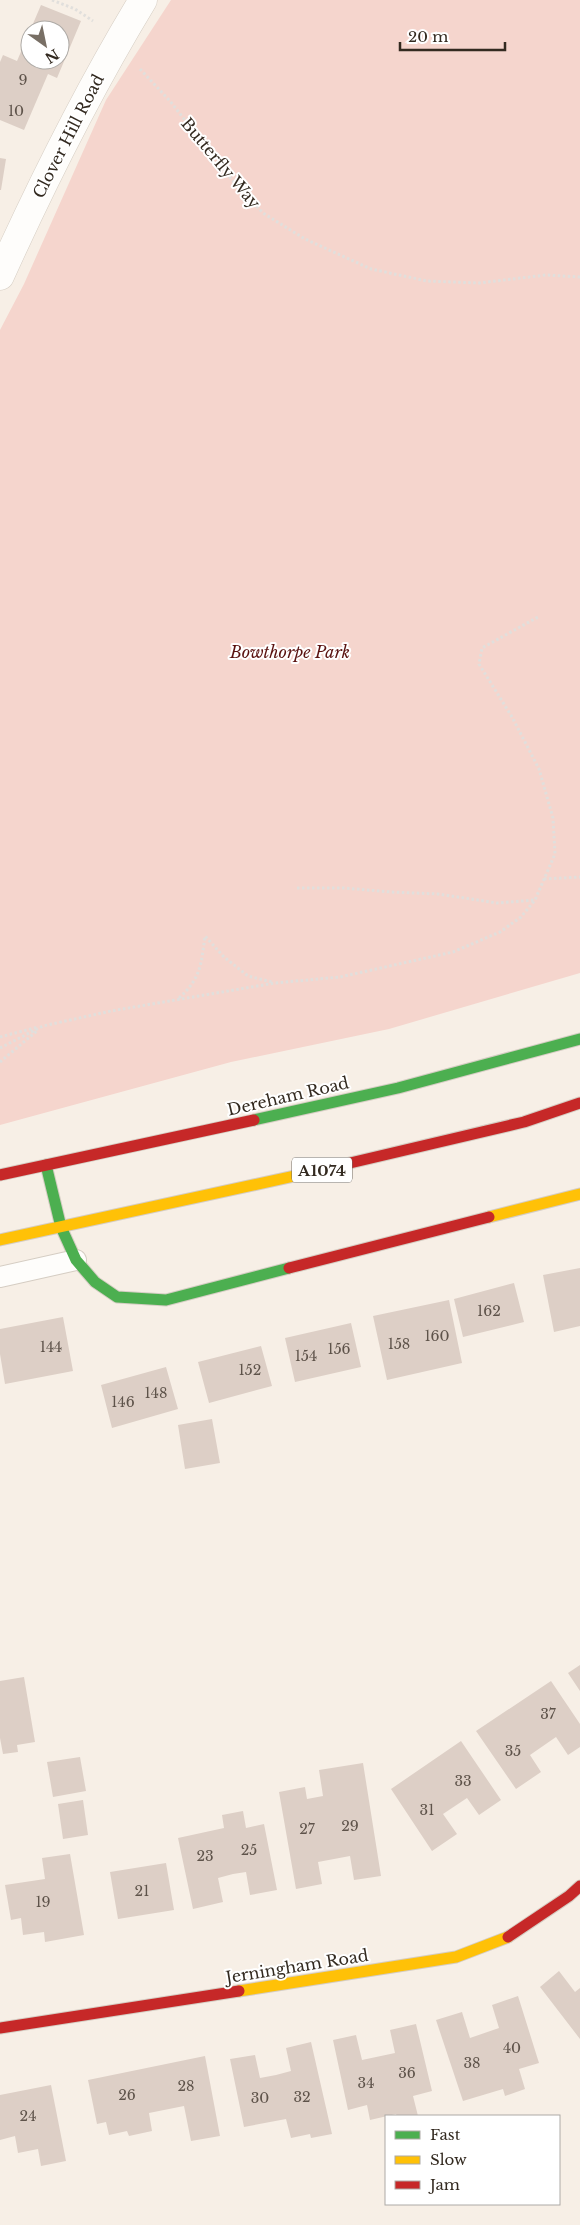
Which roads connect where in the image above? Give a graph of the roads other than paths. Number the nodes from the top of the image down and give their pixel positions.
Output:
1 (144, 0) edge
2 (0, 276) edge
3 (580, 1039) edge
4 (580, 1103) edge
5 (46, 1165) junction
6 (0, 1175) edge
7 (580, 1194) edge
8 (61, 1227) junction
9 (0, 1240) edge
10 (76, 1260) junction
11 (0, 1276) edge
12 (580, 1886) edge
13 (0, 2028) edge

1 - 2 street, Clover Hill Road
3 - 5 main road, Dereham Road
4 - 8 main road, A1074
5 - 6 main road, Dereham Road
5 - 8 main road
7 - 10 main road
8 - 9 main road, A1074
8 - 10 main road
10 - 11 lane
12 - 13 main road, Jerningham Road

